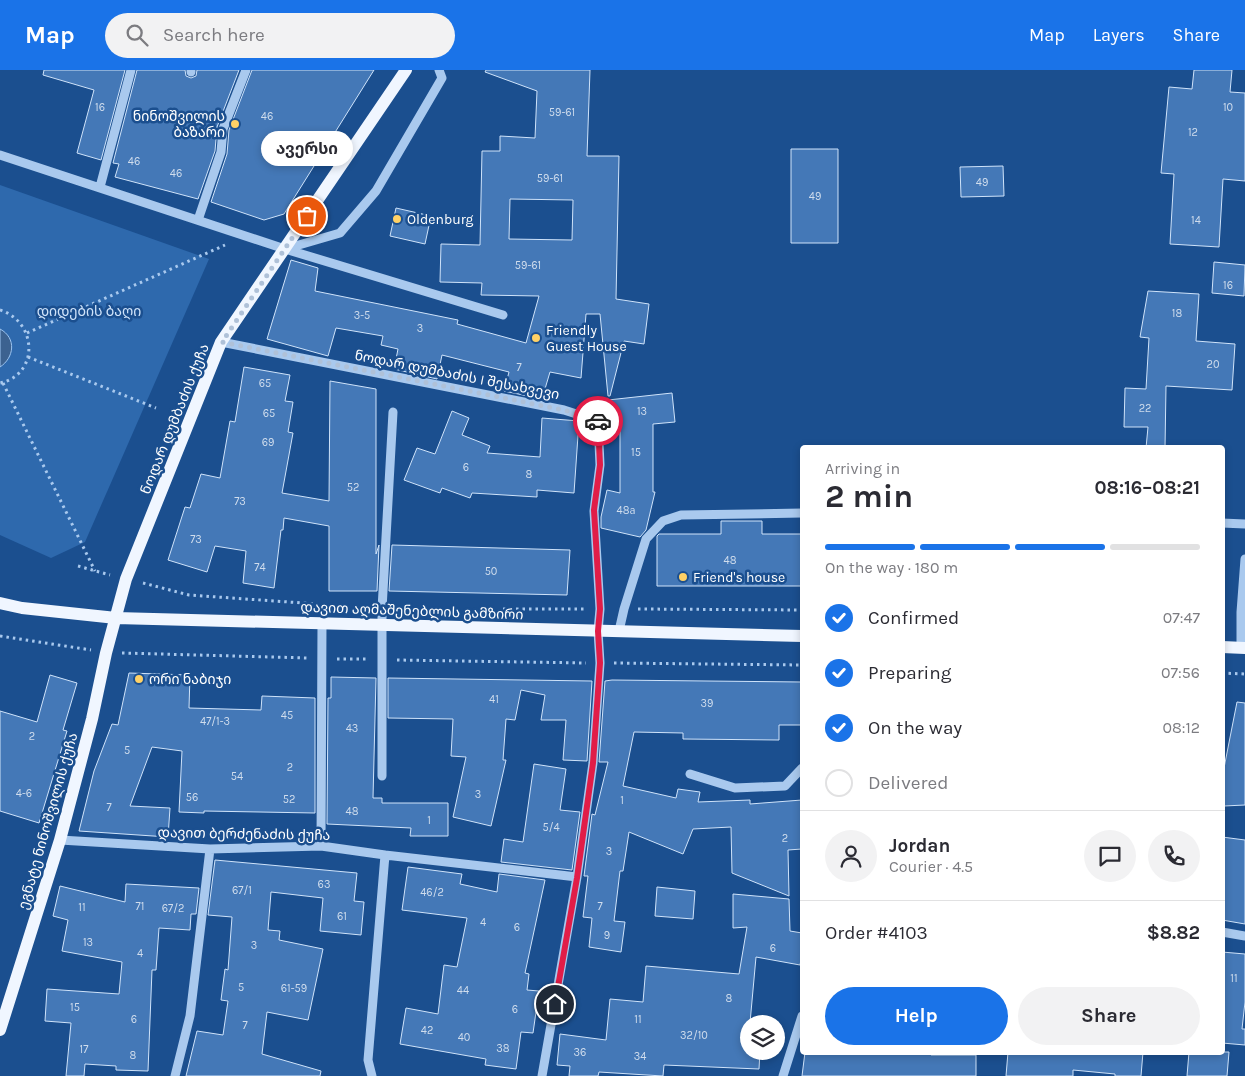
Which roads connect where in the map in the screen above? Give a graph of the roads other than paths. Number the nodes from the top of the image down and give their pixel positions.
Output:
1 (130, 70) edge
2 (246, 70) edge
3 (406, 70) edge
4 (438, 70) edge
5 (0, 154) edge
6 (100, 187) junction
7 (198, 220) junction
8 (285, 249) junction
9 (503, 315) dead end
10 (222, 342) junction
11 (393, 412) dead end
12 (800, 513) edge
13 (1225, 522) edge
14 (1245, 524) edge
15 (1245, 559) edge
16 (0, 603) edge
17 (0, 608) edge
18 (22, 608) junction
19 (116, 618) junction
20 (322, 623) junction
21 (382, 625) junction
22 (598, 631) junction
23 (619, 631) junction
24 (800, 636) edge
25 (1225, 647) edge
26 (1243, 648) edge
27 (800, 770) edge
28 (690, 774) dead end
29 (382, 776) dead end
30 (60, 840) junction
31 (321, 846) junction
32 (210, 849) junction
33 (385, 855) junction
34 (577, 878) junction
35 (1225, 933) edge
36 (1245, 936) edge
37 (800, 1022) edge
38 (0, 1030) edge
39 (175, 1076) edge
40 (372, 1076) edge
41 (542, 1076) edge
42 (782, 1076) edge

1 - 6 street
2 - 7 street
3 - 8 main road, ნოდარ დუმბაძის ქუჩა
4 - 8 street
5 - 6 street
6 - 7 street
7 - 8 street
8 - 9 street
8 - 10 main road, ნოდარ დუმბაძის ქუჩა
10 - 19 main road, ნოდარ დუმბაძის ქუჩა
10 - 22 street, ნოდარ დუმბაძის I შესახვევი
11 - 21 street
12 - 23 street
13 - 14 street
15 - 26 street
16 - 18 main road, დავით აღმაშენებლის გამზირი
17 - 18 main road, დავით აღმაშენებლის გამზირი
18 - 19 main road, დავით აღმაშენებლის გამზირი
19 - 20 main road, დავით აღმაშენებლის გამზირი
19 - 30 main road, ეგნატე ნინოშვილის ქუჩა
20 - 21 main road, დავით აღმაშენებლის გამზირი
20 - 31 street
21 - 22 main road, დავით აღმაშენებლის გამზირი
21 - 29 street
22 - 23 main road, დავით აღმაშენებლის გამზირი
22 - 34 street, ნოდარ დუმბაძის I შესახვევი
23 - 24 main road, დავით აღმაშენებლის გამზირი
25 - 26 main road
27 - 28 street
30 - 32 street, დავით ბერძენაძის ქუჩა
30 - 38 main road, ეგნატე ნინოშვილის ქუჩა
31 - 32 street, დავით ბერძენაძის ქუჩა
31 - 33 street, დავით ბერძენაძის ქუჩა
32 - 39 street
33 - 34 street, დავით ბერძენაძის ქუჩა
33 - 40 street
34 - 41 street, ნოდარ დუმბაძის I შესახვევი
35 - 36 street
37 - 42 street

